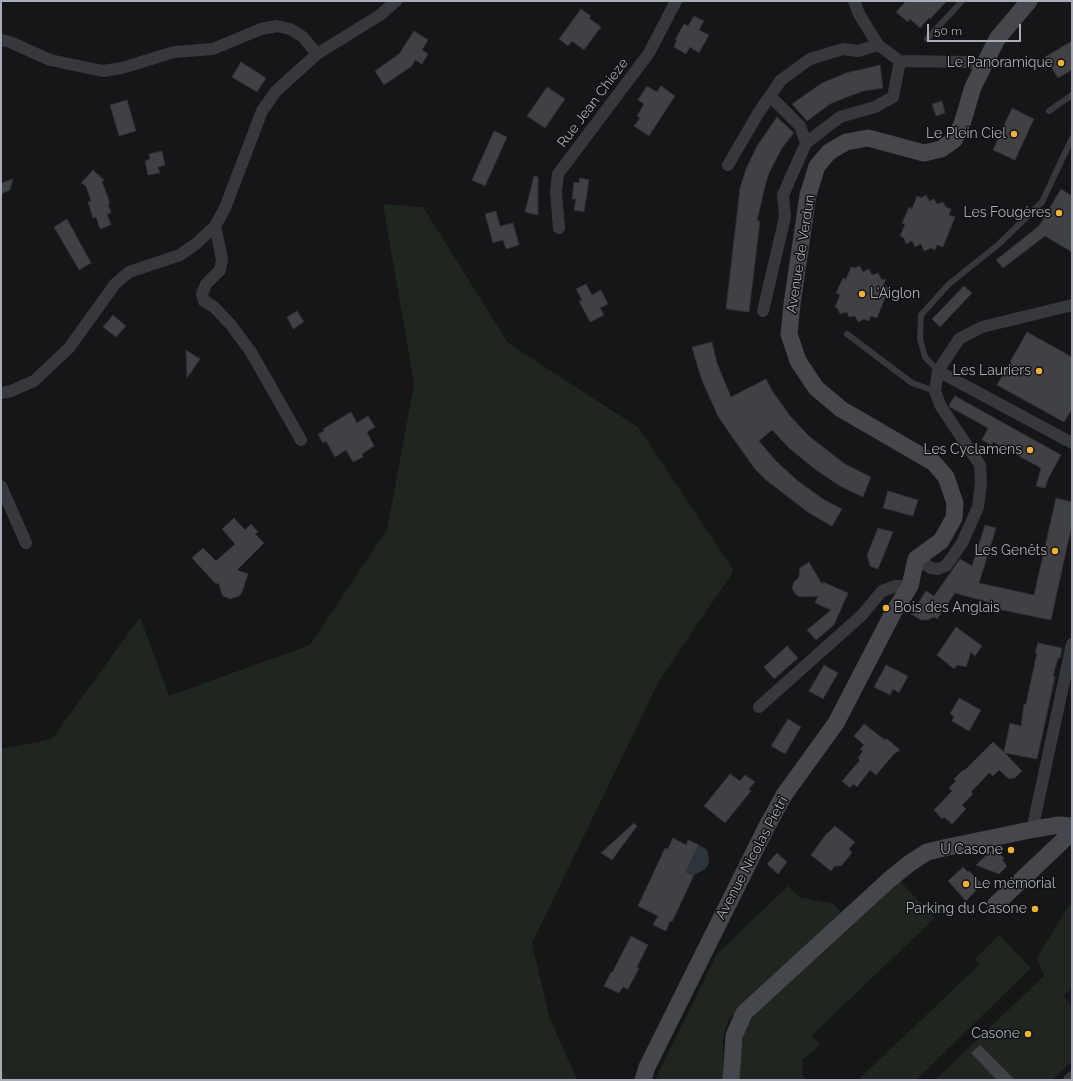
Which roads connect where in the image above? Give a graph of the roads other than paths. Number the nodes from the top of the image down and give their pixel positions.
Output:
1 (396, 1) edge
2 (676, 1) edge
3 (854, 1) edge
4 (962, 1) edge
5 (1029, 1) edge
6 (927, 39) dead end
7 (1, 40) edge
8 (878, 45) junction
9 (317, 54) junction
10 (900, 61) junction
11 (983, 68) junction
12 (1072, 95) edge
13 (770, 96) junction
14 (1049, 111) dead end
15 (1072, 138) edge
16 (806, 143) junction
17 (728, 165) dead end
18 (215, 226) junction
19 (559, 228) dead end
20 (1072, 305) edge
21 (763, 312) dead end
22 (847, 334) dead end
23 (938, 371) junction
24 (934, 391) junction
25 (1, 393) edge
26 (300, 440) dead end
27 (1072, 443) edge
28 (1, 486) edge
29 (26, 543) dead end
30 (916, 559) junction
31 (910, 586) junction
32 (1072, 644) edge
33 (760, 707) dead end
34 (1072, 826) edge
35 (1035, 829) junction
36 (1072, 832) edge
37 (995, 905) dead end
38 (1072, 1077) edge
39 (643, 1080) edge
40 (731, 1080) edge
41 (1069, 1080) edge

1 - 9 street
2 - 19 street, Rue Jean Chieze
3 - 8 street
4 - 6 lane
5 - 11 main road, Avenue de Verdun
7 - 9 street
8 - 10 street
8 - 13 street
9 - 18 street
10 - 11 street
10 - 16 street
11 - 30 main road, Avenue de Verdun
12 - 14 lane
13 - 16 street
13 - 17 street
15 - 23 lane
16 - 21 street
18 - 25 street
18 - 26 street
20 - 23 street
22 - 24 lane
23 - 24 street
23 - 27 street
24 - 30 street
28 - 29 street
30 - 31 main road, Avenue Nicolas Pietri
31 - 33 street
31 - 39 main road, Avenue Nicolas Pietri
32 - 35 street
34 - 35 main road
35 - 40 main road
36 - 37 main road
38 - 41 street

